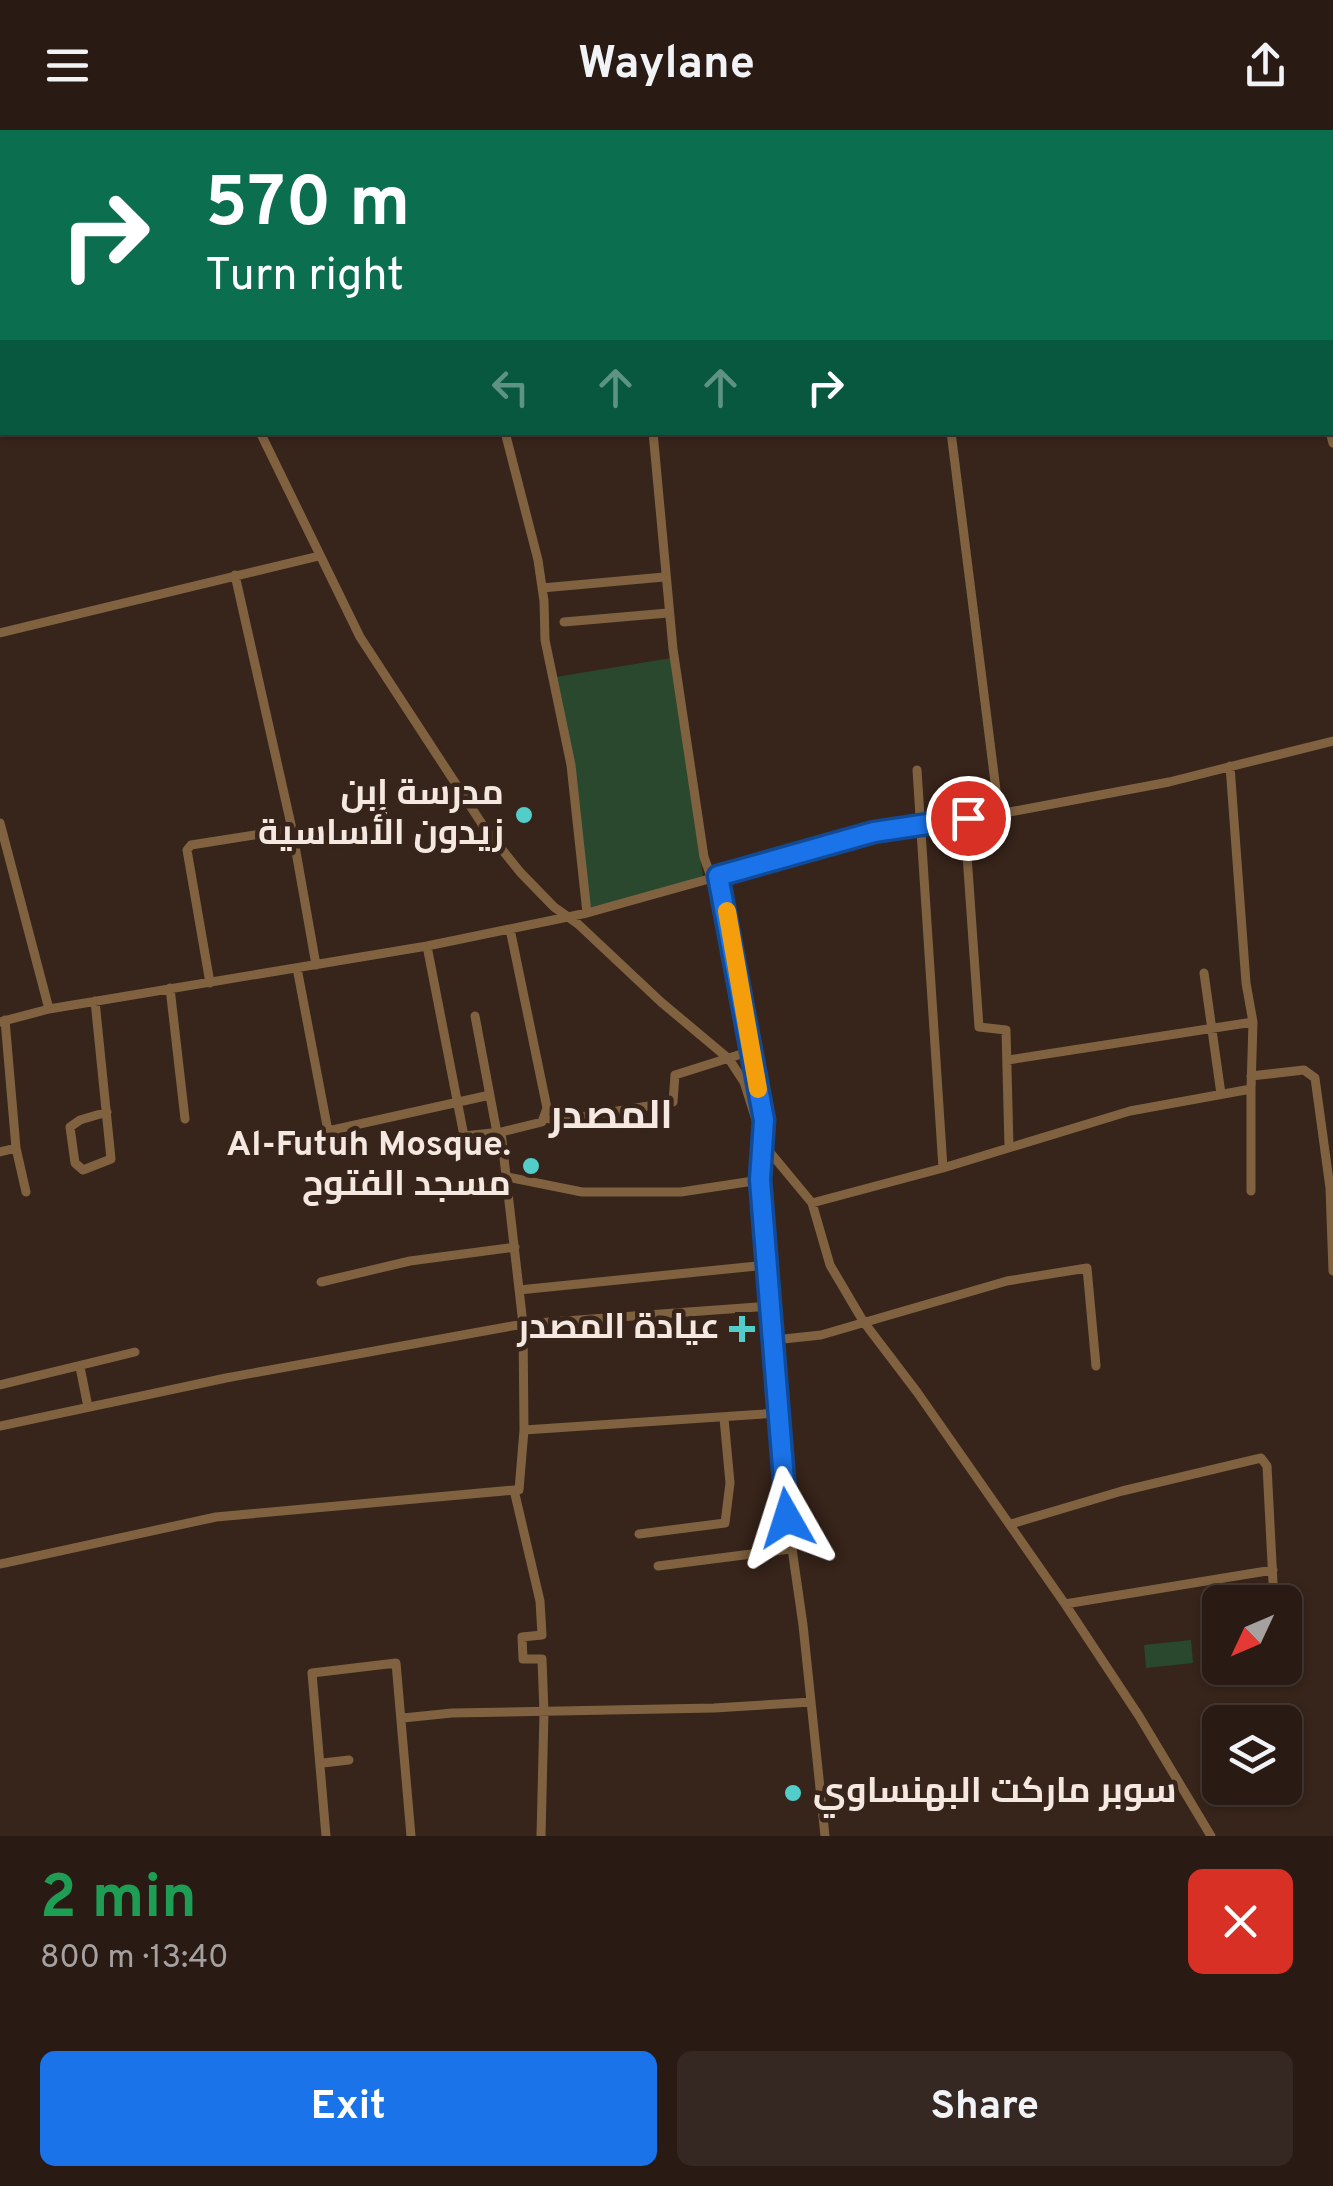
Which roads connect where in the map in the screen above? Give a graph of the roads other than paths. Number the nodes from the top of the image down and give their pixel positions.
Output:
1 (261, 435) edge
2 (506, 435) edge
3 (653, 435) edge
4 (951, 435) edge
5 (319, 556) junction
6 (235, 576) junction
7 (664, 576) junction
8 (542, 588) junction
9 (668, 612) junction
10 (564, 622) dead end
11 (0, 634) edge
12 (1333, 740) edge
13 (1230, 766) junction
14 (917, 770) dead end
15 (999, 814) junction
16 (968, 818) junction
17 (0, 823) edge
18 (920, 826) junction
19 (292, 829) junction
20 (715, 877) junction
21 (587, 913) junction
22 (568, 916) junction
23 (510, 929) junction
24 (427, 946) junction
25 (316, 965) junction
26 (297, 968) junction
27 (1204, 972) dead end
28 (210, 983) junction
29 (170, 988) junction
30 (95, 1001) junction
31 (48, 1009) junction
32 (475, 1016) dead end
33 (2, 1021) edge
34 (1253, 1022) junction
35 (1213, 1030) junction
36 (751, 1050) junction
37 (729, 1059) junction
38 (1008, 1060) junction
39 (1251, 1076) junction
40 (1251, 1089) junction
41 (1221, 1094) junction
42 (490, 1095) junction
43 (458, 1100) junction
44 (107, 1112) junction
45 (544, 1117) junction
46 (184, 1119) dead end
47 (500, 1133) junction
48 (764, 1145) junction
49 (16, 1148) junction
50 (1009, 1148) junction
51 (0, 1152) edge
52 (944, 1168) junction
53 (507, 1177) junction
54 (760, 1180) junction
55 (1251, 1191) dead end
56 (26, 1192) dead end
57 (812, 1203) junction
58 (515, 1247) junction
59 (767, 1264) junction
60 (1333, 1272) edge
61 (322, 1282) dead end
62 (519, 1290) junction
63 (771, 1306) junction
64 (863, 1320) junction
65 (523, 1324) junction
66 (774, 1340) junction
67 (135, 1352) dead end
68 (1096, 1366) dead end
69 (80, 1368) junction
70 (0, 1385) edge
71 (88, 1408) junction
72 (778, 1413) junction
73 (724, 1418) junction
74 (0, 1426) edge
75 (524, 1430) junction
76 (514, 1490) junction
77 (1012, 1524) junction
78 (639, 1534) dead end
79 (790, 1550) junction
80 (0, 1564) edge
81 (658, 1566) dead end
82 (1272, 1570) junction
83 (1273, 1585) edge
84 (1065, 1604) junction
85 (810, 1702) junction
86 (544, 1713) junction
87 (403, 1718) junction
88 (349, 1760) dead end
89 (322, 1764) junction
90 (326, 1836) edge
91 (411, 1836) edge
92 (541, 1836) edge
93 (824, 1836) edge
94 (1211, 1836) edge

1 - 5 street
2 - 8 street
3 - 7 street
4 - 15 street
5 - 6 street
5 - 22 street
6 - 11 street
6 - 19 street
7 - 8 street
7 - 9 street
8 - 21 street
9 - 10 street
9 - 20 street
12 - 13 street
13 - 15 street
13 - 34 street
14 - 18 street
15 - 16 street
16 - 18 street
16 - 38 street
17 - 31 street
18 - 20 street
18 - 52 street
19 - 25 street
19 - 28 street
20 - 21 street
20 - 36 street
21 - 22 street
22 - 23 street
22 - 37 street
23 - 24 street
23 - 45 street
24 - 25 street
24 - 43 street
25 - 26 street
26 - 28 street
26 - 43 street
27 - 35 street
28 - 29 street
29 - 30 street
29 - 46 street
30 - 31 street
30 - 44 street
31 - 33 street
32 - 42 street
33 - 49 street
34 - 35 street
34 - 39 street
35 - 38 street
35 - 41 street
36 - 37 street
36 - 48 street
37 - 45 street
37 - 48 street
38 - 50 street
39 - 40 street
39 - 60 street
40 - 41 street
40 - 55 street
41 - 50 street
42 - 43 street
42 - 47 street
43 - 47 street
44 - 44 street
45 - 47 street
47 - 53 street
48 - 54 street
48 - 57 street
49 - 51 street
49 - 56 street
50 - 52 street
52 - 57 street
53 - 54 street
53 - 58 street
54 - 59 street
57 - 64 street
58 - 61 street
58 - 62 street
59 - 62 street
59 - 63 street
62 - 65 street
63 - 65 street
63 - 66 street
64 - 66 street
64 - 68 street
64 - 77 street
65 - 71 street
65 - 75 street
66 - 72 street
67 - 69 street
69 - 70 street
69 - 71 street
71 - 74 street
72 - 73 street
72 - 79 street
73 - 75 street
73 - 78 street
75 - 76 street
76 - 80 street
76 - 86 street
77 - 82 street
77 - 84 street
79 - 81 street
79 - 85 street
82 - 83 street
82 - 84 street
84 - 94 street
85 - 86 street
85 - 93 street
86 - 87 street
86 - 92 street
87 - 89 street
87 - 91 street
88 - 89 street
89 - 90 street

